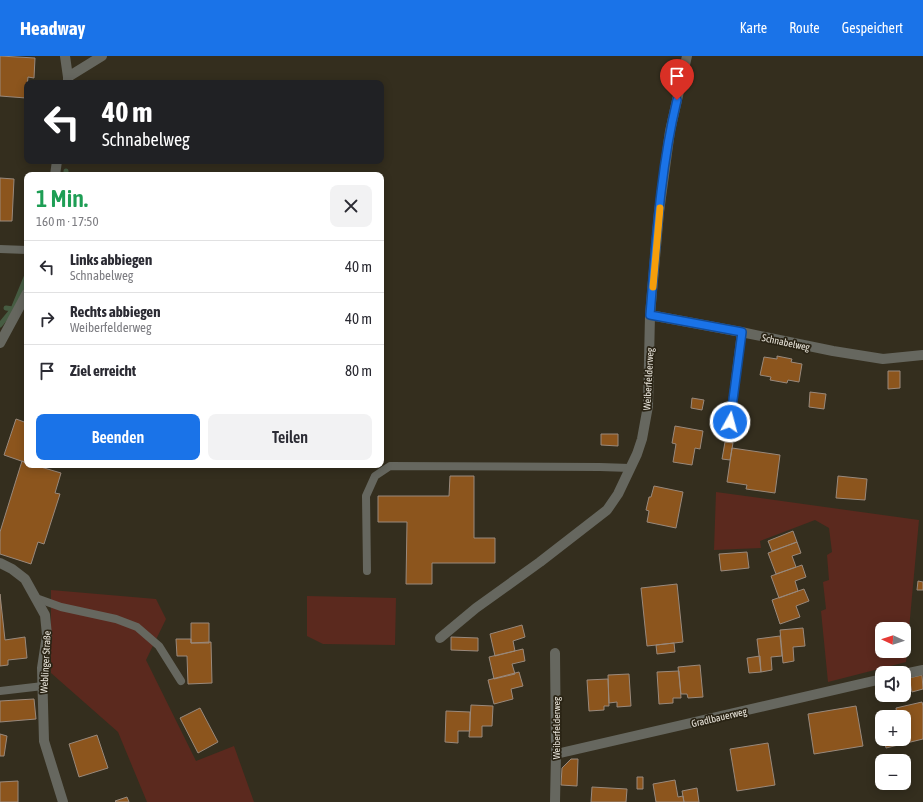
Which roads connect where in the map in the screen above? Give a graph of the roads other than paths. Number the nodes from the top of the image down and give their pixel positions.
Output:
1 (65, 56) edge
2 (102, 56) edge
3 (687, 56) edge
4 (68, 80) edge
5 (0, 249) edge
6 (24, 250) edge
7 (24, 298) edge
8 (650, 315) junction
9 (742, 332) junction
10 (0, 342) edge
11 (923, 355) edge
12 (728, 436) dead end
13 (630, 468) junction
14 (0, 563) edge
15 (367, 571) dead end
16 (36, 598) junction
17 (440, 638) dead end
18 (555, 653) dead end
19 (923, 670) edge
20 (911, 673) edge
21 (181, 681) dead end
22 (875, 681) edge
23 (43, 686) junction
24 (0, 690) edge
25 (556, 754) junction
26 (63, 802) edge
27 (555, 802) edge

1 - 4 street
2 - 4 street
3 - 8 street, Weiberfelderweg
5 - 6 lane
7 - 10 street
8 - 9 street, Schnabelweg
8 - 13 street, Weiberfelderweg
9 - 11 street, Schnabelweg
9 - 12 lane
13 - 15 lane
13 - 17 street, Weiberfelderweg
14 - 16 street, Weblinger Straße
16 - 21 lane
16 - 23 street, Weblinger Straße
18 - 25 street, Weiberfelderweg
19 - 20 street
22 - 25 street, Gradlbauerweg
23 - 24 lane
23 - 26 street, Weblinger Straße
25 - 27 street, Weiberfelderweg

